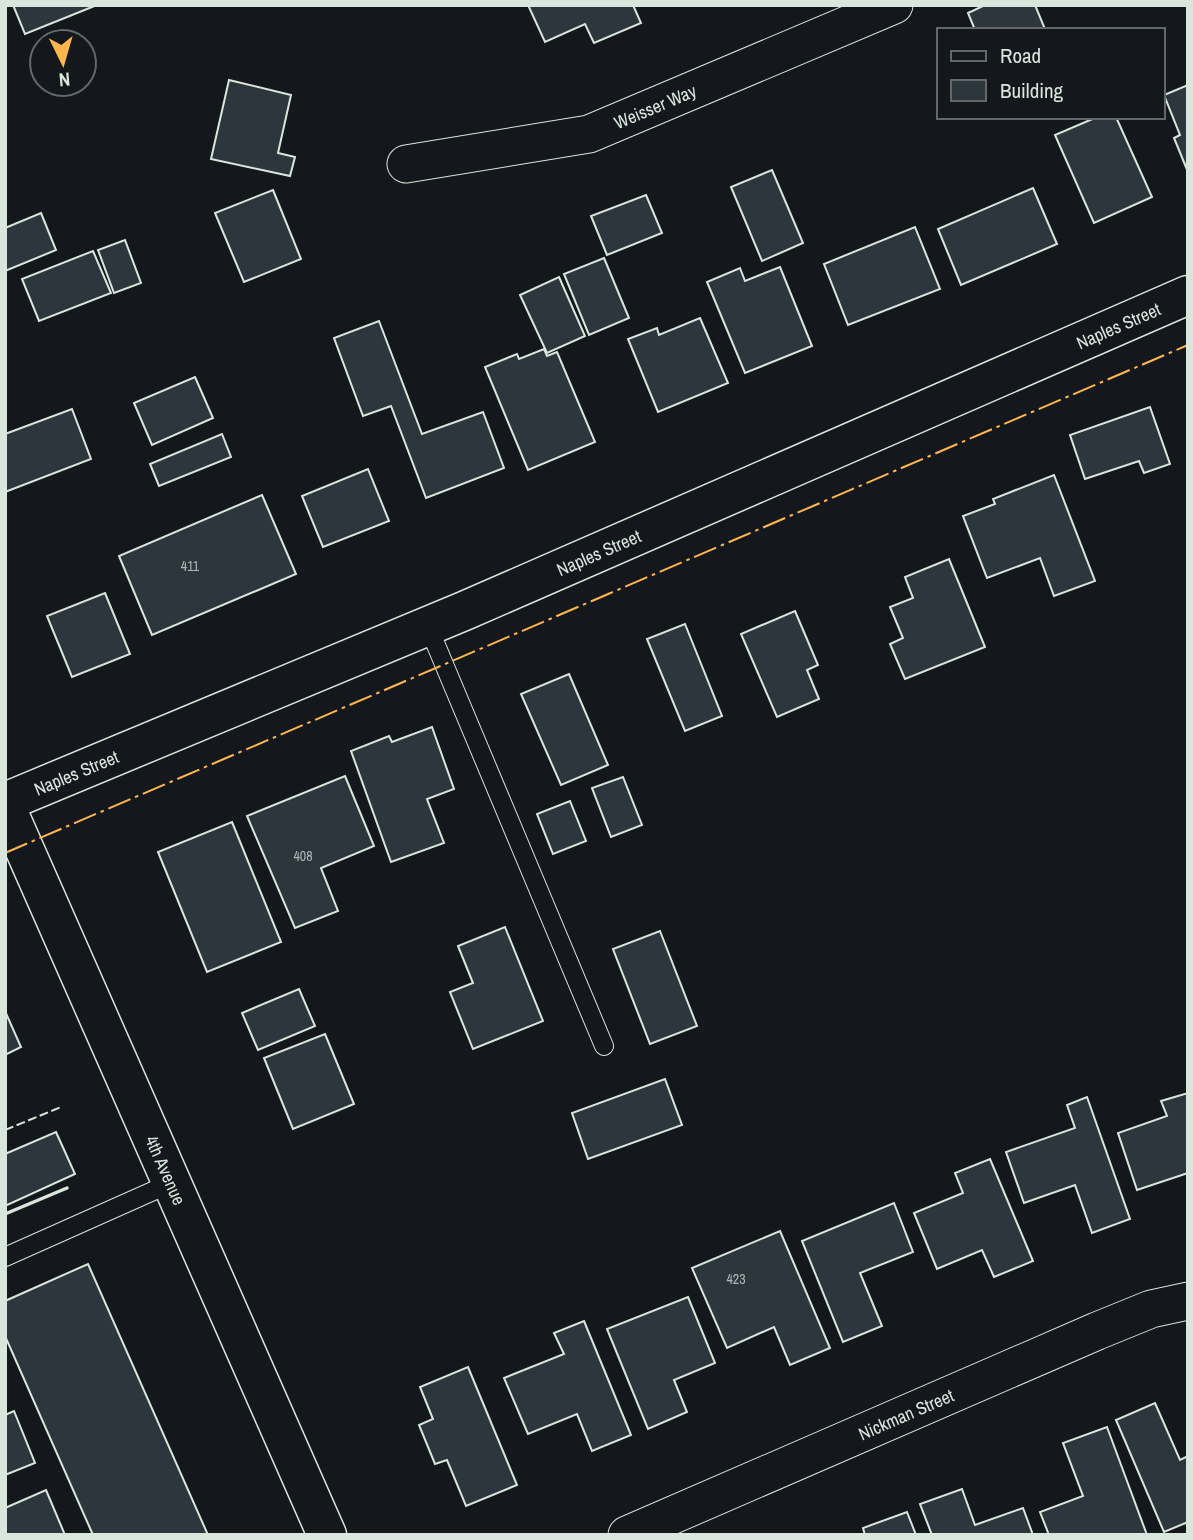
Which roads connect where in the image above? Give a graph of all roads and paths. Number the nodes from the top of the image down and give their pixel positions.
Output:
1 (894, 5) edge
2 (406, 164) dead end
3 (1188, 295) edge
4 (428, 626) junction
5 (5, 804) edge
6 (604, 1046) dead end
7 (171, 1183) junction
8 (5, 1257) edge
9 (1188, 1301) edge
10 (327, 1535) edge
11 (628, 1535) edge

1 - 2 street, Weisser Way
3 - 4 street, Naples Street
4 - 5 street, Naples Street
4 - 6 lane
5 - 7 street, 4th Avenue
7 - 8 lane
7 - 10 street, 4th Avenue
9 - 11 street, Nickman Street

